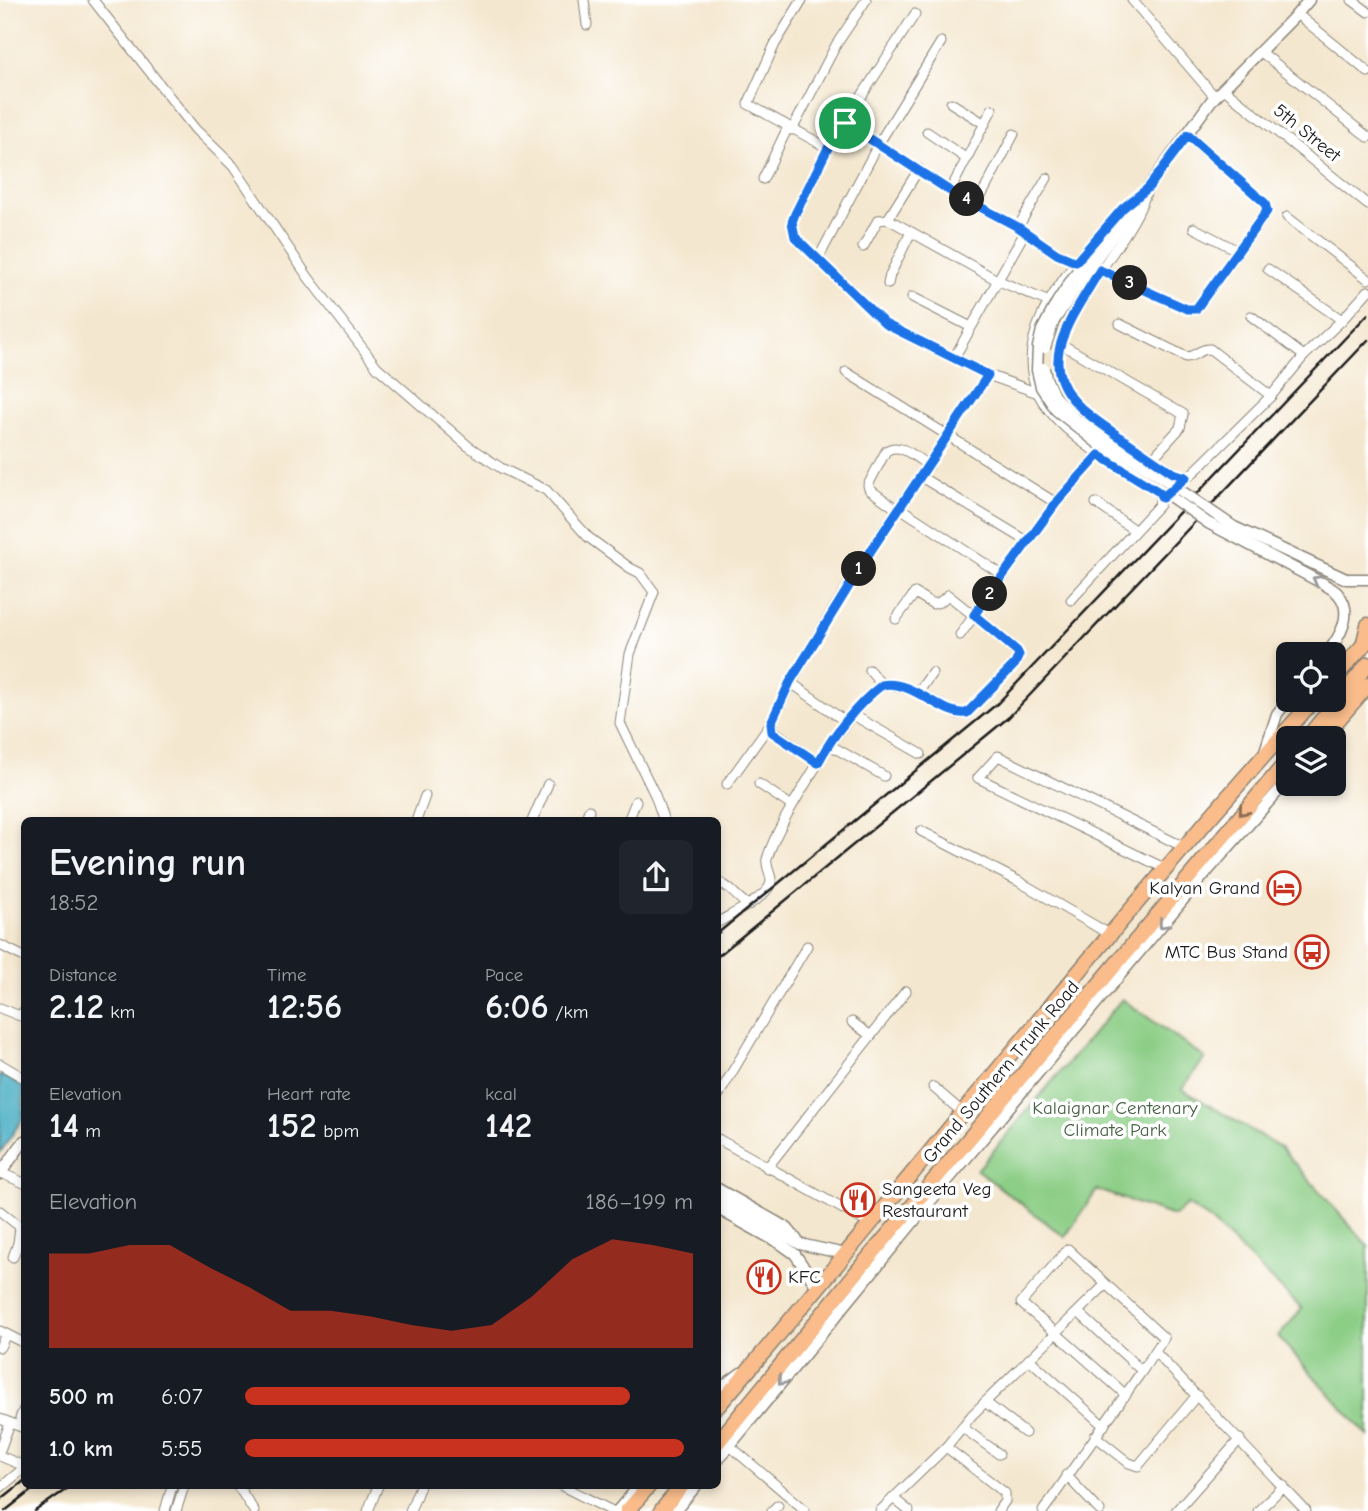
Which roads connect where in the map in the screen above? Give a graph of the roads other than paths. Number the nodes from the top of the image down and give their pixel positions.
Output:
1 (93, 0) edge
2 (584, 0) edge
3 (802, 0) edge
4 (866, 0) edge
5 (1132, 0) edge
6 (1309, 0) edge
7 (1352, 0) edge
8 (1368, 12) edge
9 (915, 14) dead end
10 (1297, 15) junction
11 (587, 25) dead end
12 (941, 42) dead end
13 (1261, 52) junction
14 (1368, 72) edge
15 (1224, 89) junction
16 (1215, 97) junction
17 (951, 103) dead end
18 (992, 109) dead end
19 (845, 123) junction
20 (985, 124) junction
21 (790, 129) junction
22 (927, 132) dead end
23 (1014, 134) dead end
24 (1188, 135) junction
25 (1368, 138) edge
26 (879, 143) junction
27 (828, 148) junction
28 (967, 159) junction
29 (919, 169) junction
30 (1047, 178) dead end
31 (763, 179) dead end
32 (1148, 188) junction
33 (950, 191) junction
34 (977, 204) junction
35 (1368, 205) edge
36 (1287, 217) dead end
37 (888, 219) junction
38 (1194, 228) dead end
39 (1021, 229) junction
40 (1116, 229) junction
41 (911, 232) junction
42 (863, 247) dead end
43 (1238, 251) junction
44 (818, 259) junction
45 (1076, 262) junction
46 (1268, 269) dead end
47 (1100, 270) junction
48 (1368, 279) edge
49 (998, 280) junction
50 (888, 284) dead end
51 (1368, 291) edge
52 (912, 297) dead end
53 (1049, 302) junction
54 (1251, 316) dead end
55 (1342, 320) junction
56 (1120, 324) dead end
57 (971, 327) junction
58 (1060, 344) junction
59 (1304, 356) junction
60 (954, 358) junction
61 (846, 372) dead end
62 (988, 375) junction
63 (1038, 393) junction
64 (1271, 396) junction
65 (949, 435) junction
66 (1099, 455) junction
67 (1153, 459) junction
68 (929, 466) junction
69 (921, 477) junction
70 (1186, 477) junction
71 (1162, 498) junction
72 (1056, 503) junction
73 (1096, 503) dead end
74 (899, 509) junction
75 (1134, 530) junction
76 (1027, 541) junction
77 (1004, 576) junction
78 (1368, 579) edge
79 (1071, 600) dead end
80 (974, 615) junction
81 (896, 619) dead end
82 (1368, 625) edge
83 (960, 635) dead end
84 (1336, 642) edge
85 (1365, 643) edge
86 (1346, 664) edge
87 (1368, 664) edge
88 (869, 670) dead end
89 (932, 673) dead end
90 (790, 682) junction
91 (882, 685) junction
92 (1368, 685) edge
93 (916, 691) junction
94 (1278, 712) edge
95 (1303, 712) edge
96 (850, 718) junction
97 (771, 723) junction
98 (1321, 726) edge
99 (1329, 726) edge
100 (828, 744) junction
101 (921, 754) dead end
102 (1264, 755) junction
103 (818, 763) junction
104 (1276, 774) edge
105 (884, 776) dead end
106 (548, 784) dead end
107 (727, 784) dead end
108 (759, 784) dead end
109 (1276, 794) edge
110 (425, 796) dead end
111 (636, 801) dead end
112 (792, 806) junction
113 (417, 817) edge
114 (534, 817) edge
115 (630, 817) edge
116 (663, 817) edge
117 (921, 831) dead end
118 (1184, 847) junction
119 (1166, 869) junction
120 (721, 883) edge
121 (748, 905) junction
122 (721, 920) edge
123 (1111, 935) junction
124 (0, 945) edge
125 (807, 946) dead end
126 (21, 956) edge
127 (906, 991) dead end
128 (0, 1008) edge
129 (21, 1015) edge
130 (852, 1022) dead end
131 (871, 1036) junction
132 (0, 1064) edge
133 (21, 1077) edge
134 (933, 1087) dead end
135 (721, 1091) edge
136 (962, 1112) junction
137 (721, 1141) edge
138 (21, 1145) edge
139 (767, 1168) junction
140 (0, 1174) edge
141 (21, 1182) edge
142 (721, 1191) edge
143 (721, 1201) edge
144 (721, 1210) edge
145 (0, 1211) edge
146 (721, 1219) edge
147 (870, 1224) junction
148 (783, 1240) junction
149 (797, 1249) junction
150 (845, 1254) junction
151 (13, 1257) dead end
152 (1105, 1285) junction
153 (817, 1287) junction
154 (1078, 1312) junction
155 (3, 1332) edge
156 (1056, 1333) junction
157 (21, 1341) edge
158 (0, 1347) edge
159 (1155, 1352) junction
160 (1029, 1359) junction
161 (753, 1364) junction
162 (1142, 1371) junction
163 (721, 1388) edge
164 (1126, 1395) junction
165 (1197, 1395) junction
166 (721, 1402) edge
167 (985, 1402) junction
168 (0, 1419) edge
169 (10, 1423) junction
170 (1104, 1426) junction
171 (21, 1427) edge
172 (962, 1427) junction
173 (1025, 1433) dead end
174 (1095, 1436) junction
175 (1240, 1439) junction
176 (724, 1444) edge
177 (946, 1447) junction
178 (0, 1450) edge
179 (999, 1454) dead end
180 (0, 1456) edge
181 (21, 1466) edge
182 (21, 1470) edge
183 (1066, 1475) junction
184 (1284, 1486) junction
185 (0, 1488) edge
186 (172, 1489) edge
187 (183, 1489) edge
188 (243, 1489) edge
189 (377, 1489) edge
190 (419, 1489) edge
191 (568, 1489) edge
192 (636, 1489) edge
193 (646, 1489) edge
194 (679, 1489) edge
195 (693, 1489) edge
196 (892, 1497) junction
197 (804, 1509) dead end
198 (165, 1511) edge
199 (176, 1511) edge
200 (254, 1511) edge
201 (368, 1511) edge
202 (411, 1511) edge
203 (614, 1511) edge
204 (627, 1511) edge
205 (661, 1511) edge
206 (675, 1511) edge
207 (880, 1511) edge
208 (909, 1511) edge
209 (998, 1511) edge
210 (1043, 1511) edge
211 (1100, 1511) edge
212 (1176, 1511) edge
213 (1258, 1511) edge
214 (1306, 1511) edge

1 - 116 street
2 - 11 street
3 - 21 street
4 - 21 street
5 - 16 street
6 - 10 street
7 - 8 street
9 - 19 street
10 - 13 street
10 - 14 street
12 - 26 street
13 - 15 street
13 - 25 street
15 - 16 street
15 - 35 street, 5th Street
16 - 24 street
17 - 20 street
18 - 20 street
19 - 26 street
19 - 27 street
20 - 28 street
21 - 27 street
21 - 31 street
22 - 28 street
23 - 34 street
24 - 32 street
24 - 43 street
26 - 29 street
26 - 44 street
27 - 44 street
28 - 33 street
29 - 33 street
29 - 37 street
30 - 39 street
32 - 40 street
32 - 45 street
32 - 47 street
33 - 34 street
34 - 39 street
36 - 48 street
37 - 41 street
37 - 42 street
38 - 43 street
39 - 45 street
39 - 49 street
40 - 78 street, bridge
84 -> 40 street, bridge
41 - 49 street
41 - 50 street
43 - 47 street
44 - 60 street
45 - 53 street
46 - 55 street
47 - 58 street
49 - 53 street
49 - 57 street
51 - 55 street
52 - 57 street
53 - 63 street
54 - 59 street
55 - 59 street
56 - 64 street
57 - 60 street
58 - 67 street
58 - 67 street
59 - 64 street
60 - 62 street
61 - 65 street
62 - 63 street
62 - 65 street
63 - 66 street
64 - 70 street
65 - 68 street
65 - 72 street
66 - 71 street
66 - 72 street
67 - 70 street
68 - 69 street
68 - 74 street
69 - 74 street
69 - 76 street
70 - 71 street
71 - 75 street
72 - 76 street
73 - 75 street
74 - 77 street
74 - 90 street
75 - 79 street
76 - 77 street
77 - 80 street
80 - 81 street
80 - 83 street
80 - 93 street
82 - 85 highway
85 - 86 highway
87 - 98 highway
88 - 91 street
89 - 93 street
90 - 96 street
90 - 97 street
91 - 93 street
91 - 96 street
92 - 99 highway
94 - 102 street
95 - 102 highway, Grand Southern Trunk Road
96 - 100 street
96 - 101 street
97 - 103 street
97 - 107 street
100 - 103 street
100 - 105 street
102 - 118 highway, Grand Southern Trunk Road
103 - 112 street
104 -> 176 highway, Grand Southern Trunk Road
106 - 114 street
108 - 112 street
109 -> 176 street
110 - 113 street
111 - 115 street
112 - 121 street
117 - 123 street
118 - 119 highway, Grand Southern Trunk Road
118 - 119 street
119 - 123 highway, Grand Southern Trunk Road
120 - 121 street
121 - 122 street
123 - 136 highway, Grand Southern Trunk Road
124 - 126 street
125 - 135 street
127 - 131 street
128 - 129 street
130 - 131 street
131 - 139 street
132 - 133 street
134 - 136 street
136 - 147 highway, Grand Southern Trunk Road
137 - 139 street
138 - 140 street
139 - 147 street
140 - 141 street
142 - 149 street
143 - 148 street
144 - 148 street
145 - 151 street
146 - 149 street
147 - 150 highway, Grand Southern Trunk Road
148 - 149 street
149 - 150 street
149 - 153 street
150 - 153 highway, Grand Southern Trunk Road
152 - 154 street
152 - 156 street
152 - 159 street
153 - 161 highway, Grand Southern Trunk Road
154 - 156 street
154 - 162 street
155 - 157 street
155 - 158 street
156 - 160 street
156 - 164 street
159 - 162 street
159 - 165 street
160 - 167 street
160 - 170 street
161 - 163 street
161 - 166 highway
162 - 164 street
164 - 170 street
165 - 174 street
165 - 175 street
167 - 172 street
167 - 173 street
168 - 169 street
169 - 171 street
169 - 178 street
170 - 174 street
172 - 177 street
172 - 179 street
174 - 183 street
175 - 184 street
175 - 212 street
176 - 197 street
177 - 196 street
177 - 209 street
180 - 181 street
182 - 185 street
183 - 210 street
183 - 211 street
184 - 213 street
184 - 214 street
186 - 198 street
187 - 199 street
188 - 200 street
189 - 201 street
190 - 202 street
191 - 203 street
192 - 203 street
193 - 204 highway
194 - 205 highway
195 - 206 street
196 - 207 street
196 - 208 street

